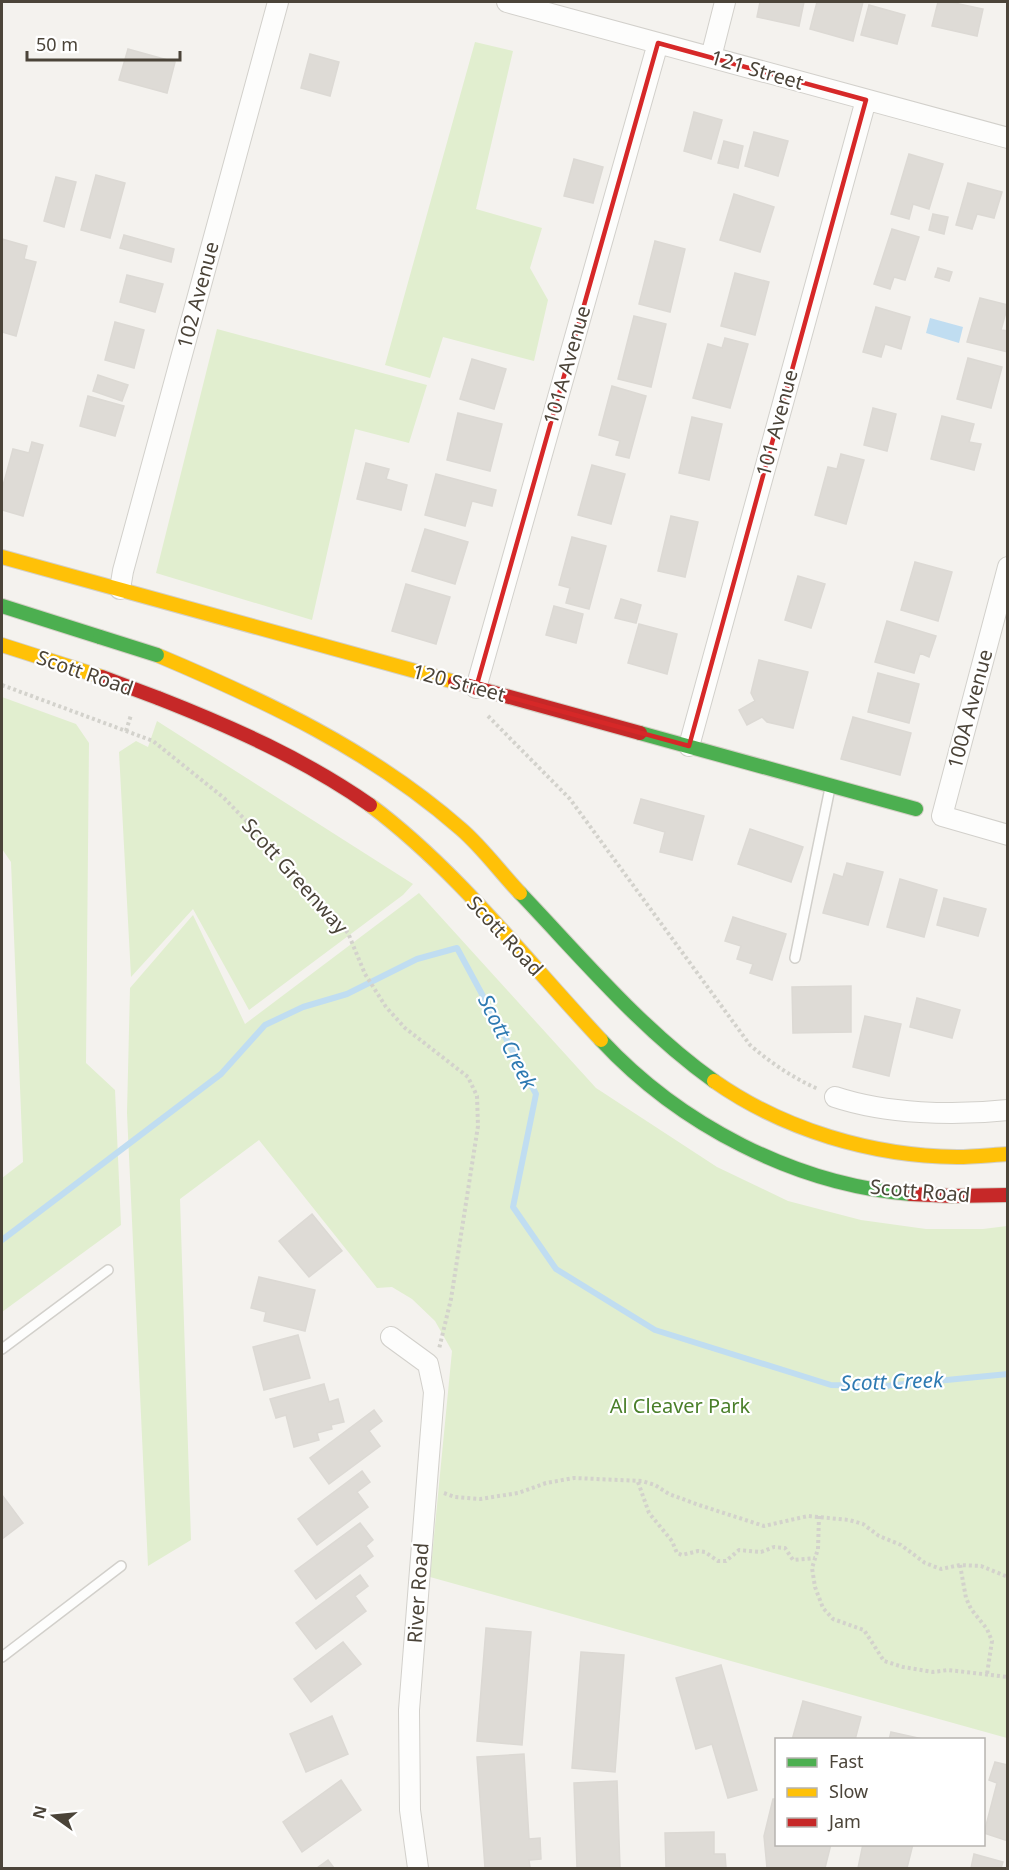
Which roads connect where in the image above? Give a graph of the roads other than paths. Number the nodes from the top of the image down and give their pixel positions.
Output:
1 (278, 2) edge
2 (507, 2) edge
3 (725, 2) edge
4 (658, 43) junction
5 (711, 57) junction
6 (866, 100) junction
7 (1008, 138) edge
8 (2, 557) edge
9 (1008, 567) edge
10 (120, 590) junction
11 (2, 606) edge
12 (2, 645) edge
13 (476, 688) junction
14 (689, 746) junction
15 (831, 785) junction
16 (916, 809) dead end
17 (1008, 835) edge
18 (795, 958) dead end
19 (835, 1097) road end
20 (1008, 1110) edge
21 (1008, 1154) edge
22 (1008, 1195) edge
23 (108, 1270) dead end
24 (391, 1337) dead end
25 (2, 1349) edge
26 (121, 1566) dead end
27 (2, 1657) edge
28 (418, 1869) edge

1 - 10 street, 102 Avenue
2 - 4 street, 121 Street
3 - 5 street
4 - 5 street, 121 Street
4 - 13 street, 101A Avenue
5 - 6 street, 121 Street
6 - 7 street, 121 Street
6 - 14 street, 101 Avenue
8 - 10 main road, 120 Street
9 - 17 street, 100A Avenue
10 - 13 main road, 120 Street
11 - 21 main road, Scott Road, bridge
12 - 22 main road, Scott Road, bridge
13 - 14 main road, 120 Street
14 - 15 main road, 120 Street
15 - 16 main road, 120 Street
15 - 18 lane
19 - 20 street
23 - 25 lane
24 - 28 street, River Road
26 - 27 lane

